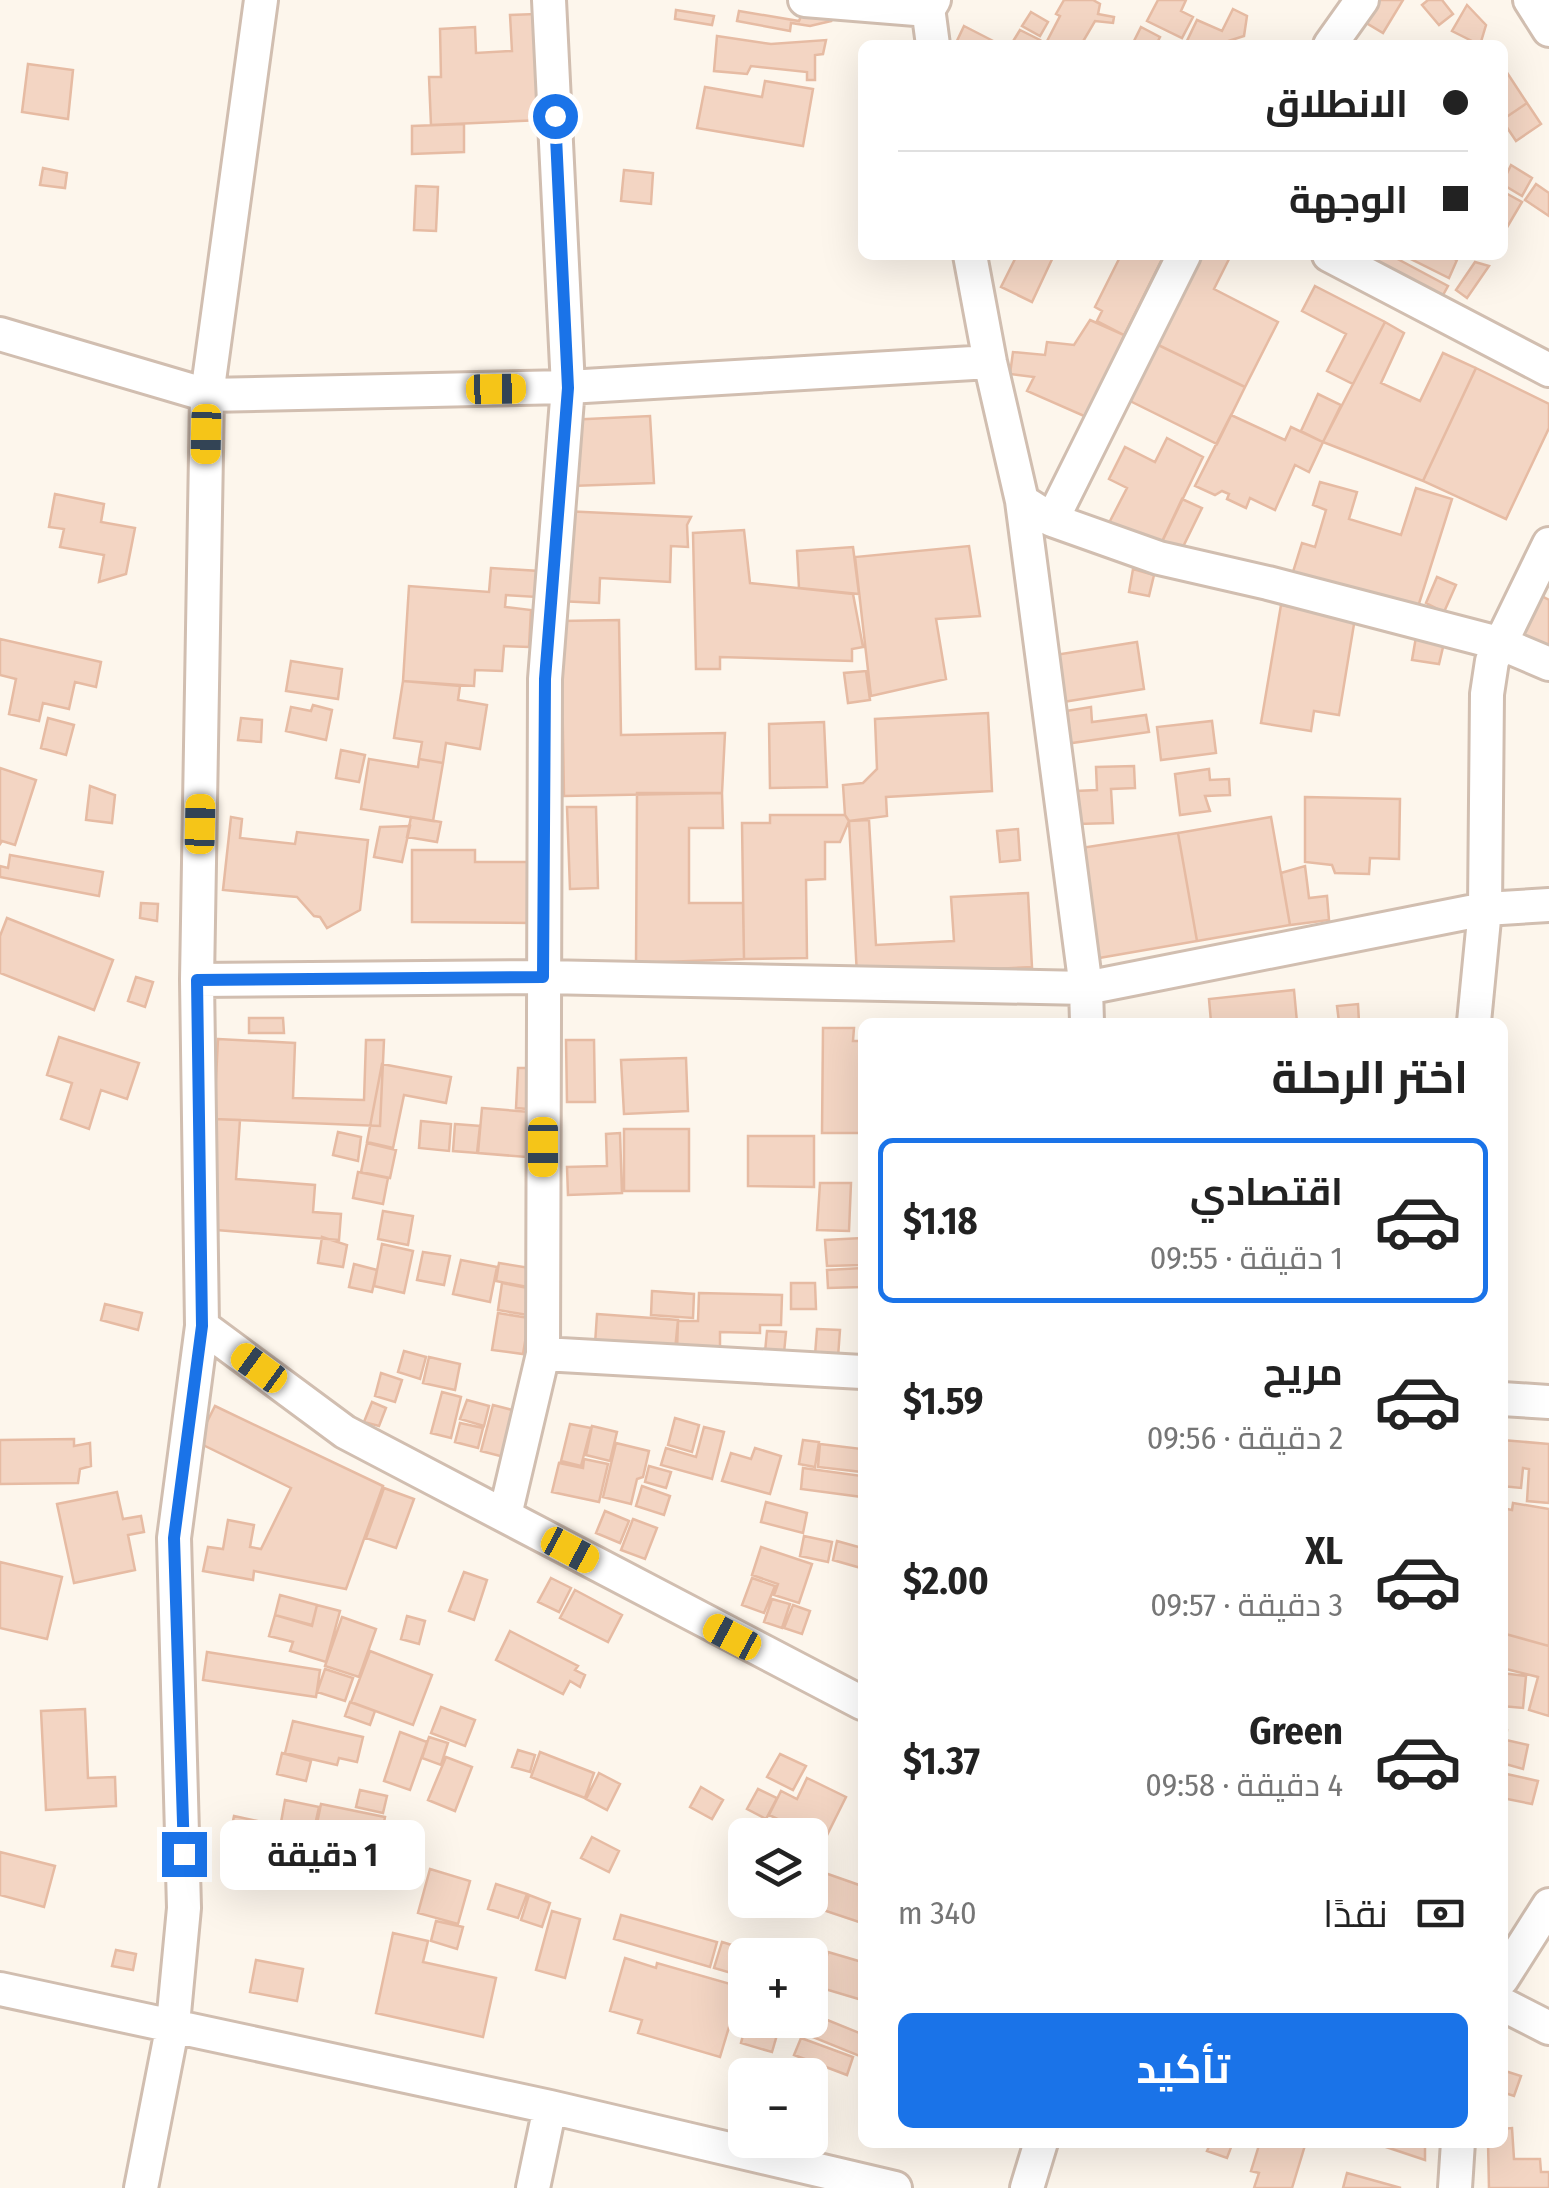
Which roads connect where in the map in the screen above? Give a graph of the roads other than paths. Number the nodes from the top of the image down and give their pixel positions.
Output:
1 (261, 0) edge
2 (549, 0) edge
3 (804, 0) edge
4 (1362, 0) edge
5 (1530, 0) edge
6 (930, 3) edge
7 (1549, 30) edge
8 (933, 40) edge
9 (1334, 40) edge
10 (971, 260) edge
11 (1182, 260) edge
12 (1340, 260) edge
13 (0, 334) edge
14 (990, 362) junction
15 (1549, 370) edge
16 (568, 388) junction
17 (207, 395) junction
18 (1022, 501) junction
19 (1052, 520) junction
20 (1549, 544) edge
21 (1502, 644) junction
22 (1549, 664) edge
23 (1549, 905) edge
24 (1484, 908) junction
25 (543, 977) junction
26 (197, 980) junction
27 (1086, 988) junction
28 (1087, 1018) edge
29 (1474, 1018) edge
30 (202, 1326) junction
31 (544, 1354) junction
32 (858, 1372) edge
33 (1508, 1399) edge
34 (1549, 1402) edge
35 (506, 1515) junction
36 (858, 1701) edge
37 (1549, 1905) edge
38 (1508, 1970) edge
39 (0, 1989) edge
40 (1508, 2007) edge
41 (173, 2024) junction
42 (1549, 2028) edge
43 (550, 2107) junction
44 (1039, 2148) edge
45 (1458, 2148) edge
46 (140, 2188) edge
47 (534, 2188) edge
48 (895, 2188) edge
49 (1027, 2188) edge
50 (1455, 2188) edge

1 - 17 street
2 - 16 street
3 - 6 street
4 - 9 street
5 - 7 street
6 - 8 street
10 - 14 street
11 - 19 street
12 - 15 street
13 - 17 street
14 - 16 street
14 - 18 street
16 - 17 street
16 - 25 street
17 - 26 street
18 - 19 street
18 - 27 street
19 - 21 street
20 - 21 street
21 - 22 street
21 - 24 street
23 - 24 street
24 - 27 street
24 - 29 street
25 - 26 street
25 - 27 street
25 - 31 street
26 - 30 street
27 - 28 street
30 - 35 street
30 - 41 street
31 - 32 street
31 - 35 street
33 - 34 street
35 - 36 street
37 - 38 street
39 - 41 street
40 - 42 street
41 - 43 street
41 - 46 street
43 - 47 street
43 - 48 street
44 - 49 street
45 - 50 street

